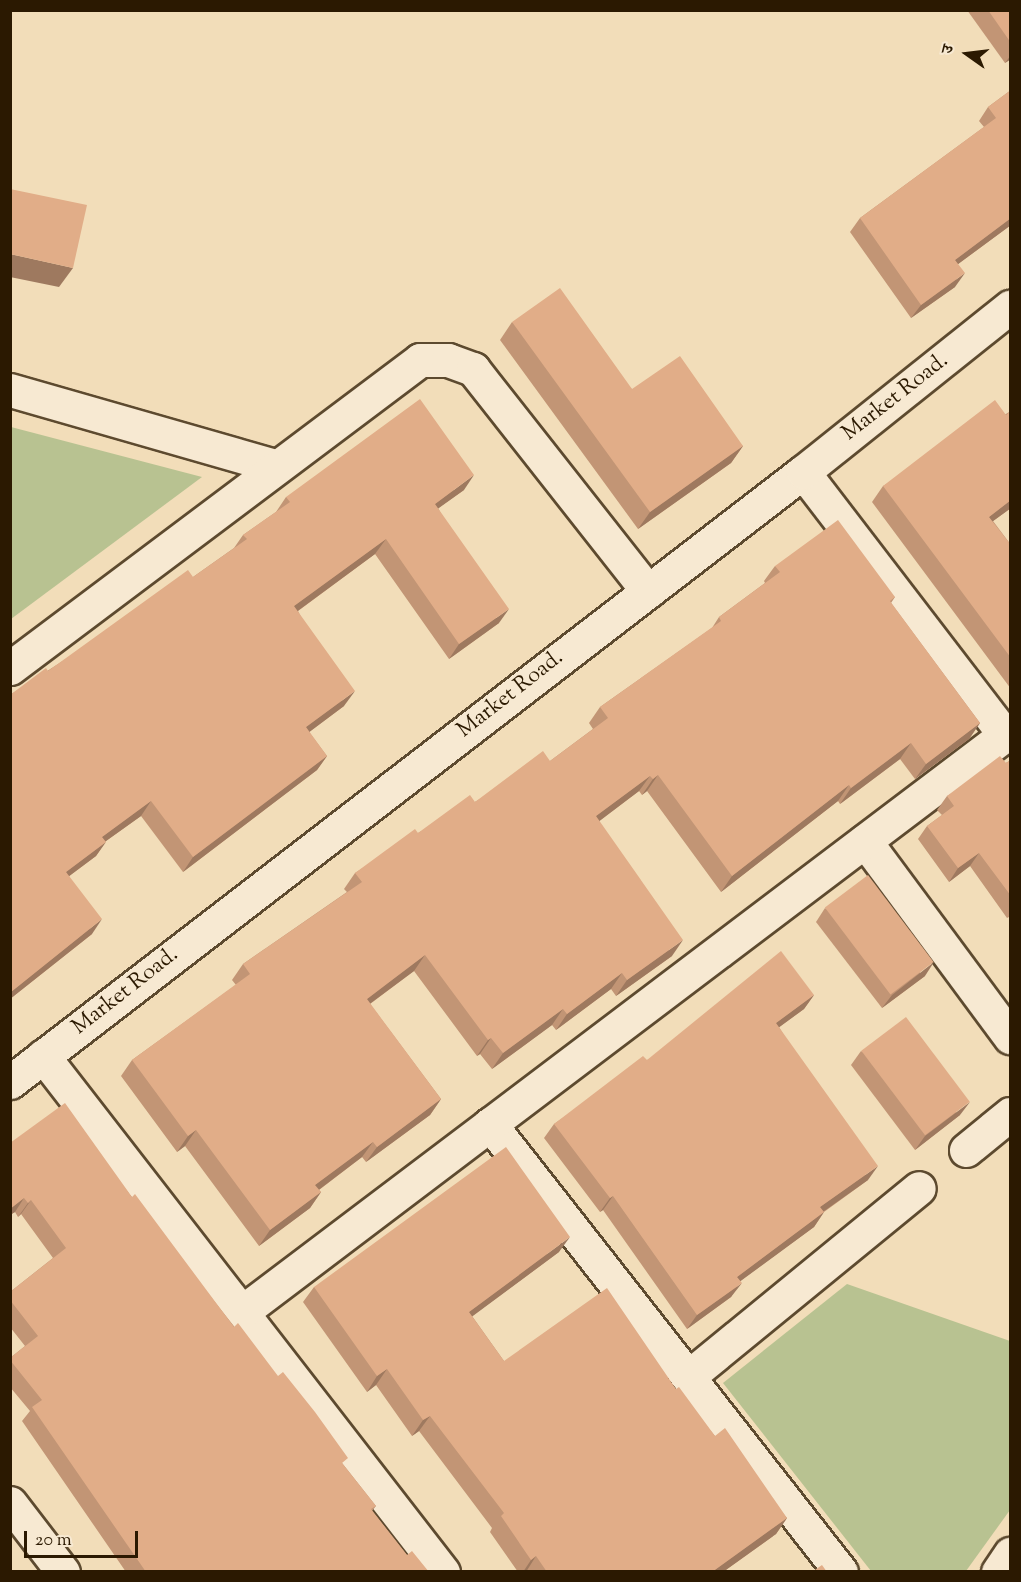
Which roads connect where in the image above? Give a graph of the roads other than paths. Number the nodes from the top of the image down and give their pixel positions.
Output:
1 (1011, 307) edge
2 (10, 390) edge
3 (275, 466) junction
4 (803, 472) junction
5 (648, 591) junction
6 (10, 668) edge
7 (1008, 733) edge
8 (865, 841) junction
9 (1011, 1037) edge
10 (43, 1056) junction
11 (10, 1082) edge
12 (1011, 1114) edge
13 (490, 1124) junction
14 (966, 1150) dead end
15 (919, 1188) dead end
16 (242, 1312) junction
17 (688, 1377) junction
18 (10, 1503) edge
19 (1011, 1554) edge
20 (63, 1572) edge
21 (443, 1572) edge
22 (841, 1572) edge
23 (998, 1572) edge

1 - 4 street, Market Road.
2 - 3 street
3 - 5 street
3 - 6 street
4 - 5 street, Market Road.
4 - 7 street
5 - 10 street, Market Road.
7 - 8 street
8 - 9 street
8 - 13 street
10 - 11 street, Market Road.
10 - 16 street
12 - 14 street
13 - 16 street
13 - 17 street
15 - 17 street
16 - 21 street
17 - 22 street
18 - 20 street
19 - 23 street

